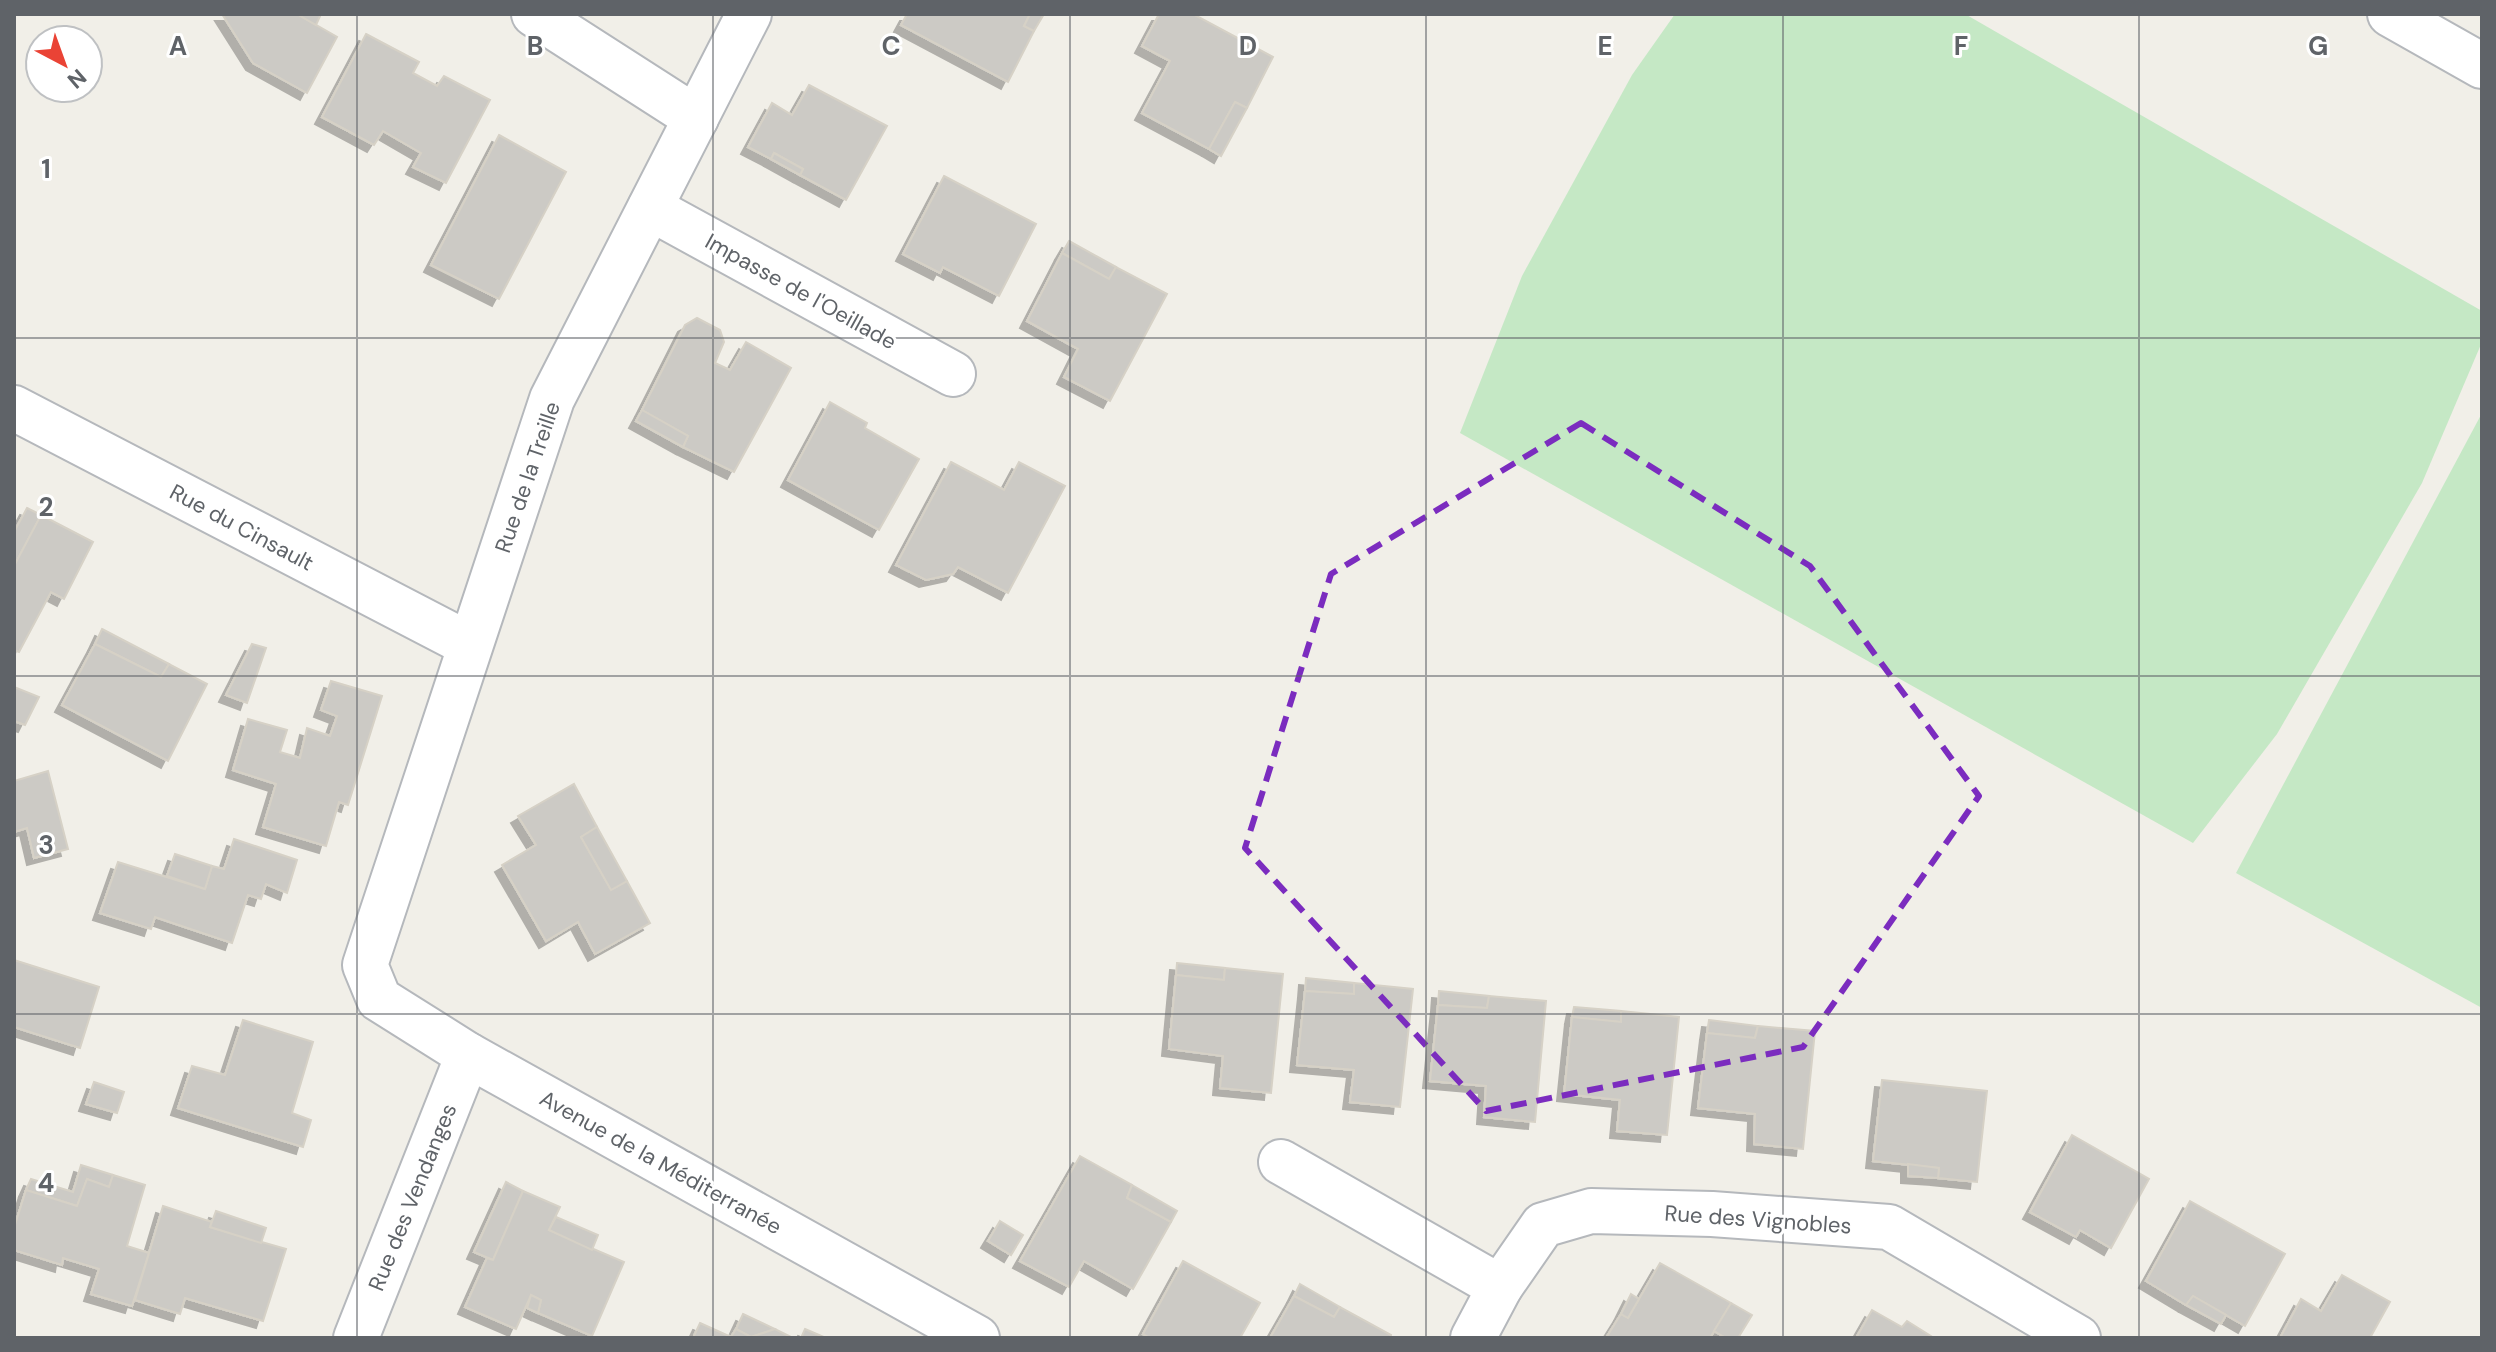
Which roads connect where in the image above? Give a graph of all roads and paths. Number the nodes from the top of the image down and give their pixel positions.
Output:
1 (534, 14) edge
2 (749, 14) edge
3 (2390, 14) edge
4 (2482, 66) edge
5 (696, 118) junction
6 (650, 208) junction
7 (953, 374) dead end
8 (14, 408) edge
9 (470, 645) junction
10 (365, 965) joint
11 (468, 1055) junction
12 (1281, 1162) dead end
13 (1500, 1287) junction
14 (356, 1338) edge
15 (977, 1338) edge
16 (1473, 1338) edge
17 (2078, 1338) edge

1 - 5 street
2 - 5 street, Rue de la Treille
3 - 4 street
5 - 6 street, Rue de la Treille
6 - 7 street, Impasse de l'Oeillade
6 - 9 street, Rue de la Treille
8 - 9 street, Rue du Cinsault
9 - 10 street, Rue de la Treille
10 - 11 street, Avenue de la Méditerranée
11 - 14 street, Rue des Vendanges
11 - 15 street, Avenue de la Méditerranée
12 - 13 street
13 - 16 street, Rue des Vignobles
13 - 17 street, Rue des Vignobles

